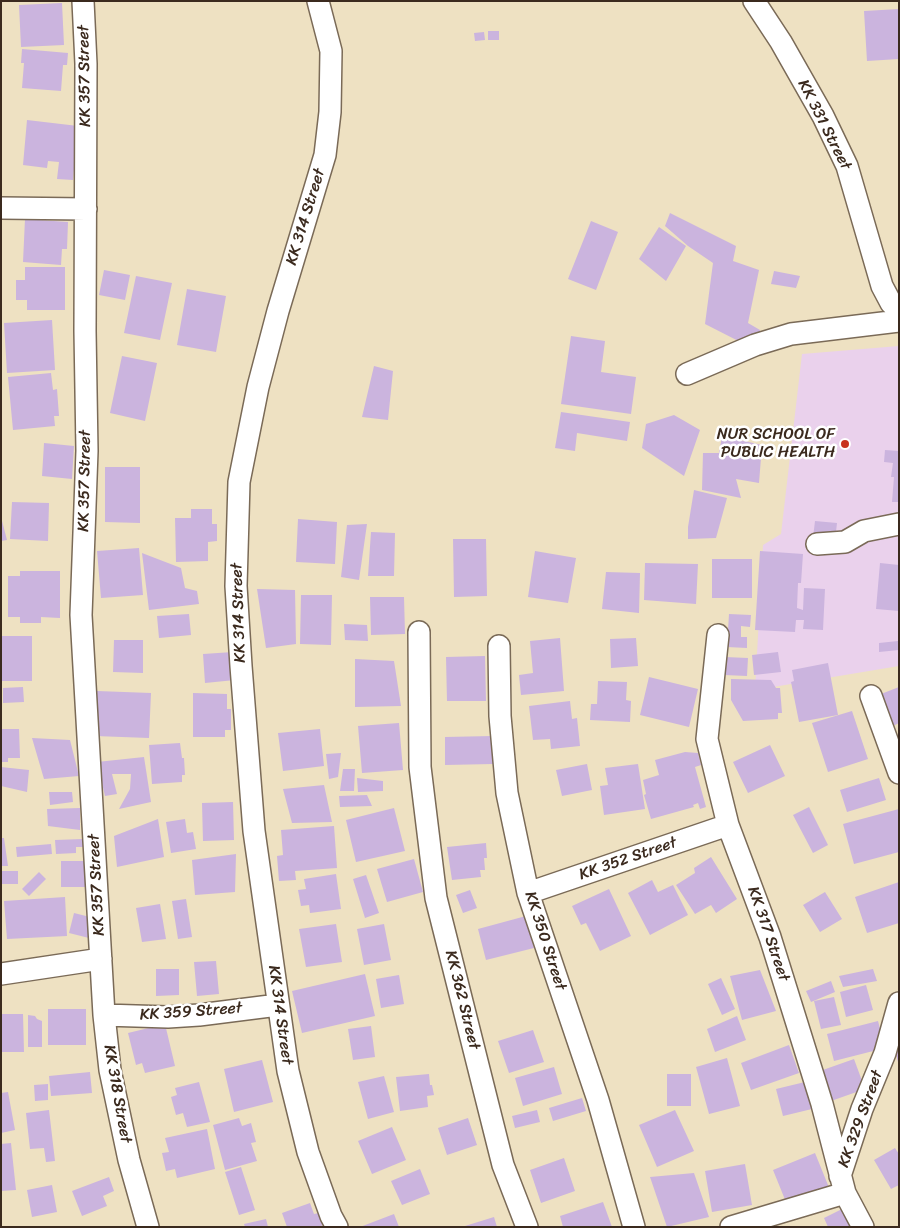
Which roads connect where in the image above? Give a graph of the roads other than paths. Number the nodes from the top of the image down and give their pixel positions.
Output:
1 (83, 1) edge
2 (318, 1) edge
3 (754, 1) edge
4 (1, 208) edge
5 (86, 209) junction
6 (899, 311) edge
7 (899, 321) edge
8 (687, 374) dead end
9 (899, 524) edge
10 (817, 544) dead end
11 (420, 632) dead end
12 (718, 635) dead end
13 (499, 646) dead end
14 (871, 696) dead end
15 (899, 773) edge
16 (728, 825) junction
17 (528, 893) junction
18 (101, 959) junction
19 (1, 974) edge
20 (899, 1003) edge
21 (278, 1004) junction
22 (104, 1015) junction
23 (842, 1185) junction
24 (148, 1227) edge
25 (337, 1227) edge
26 (527, 1227) edge
27 (634, 1227) edge
28 (732, 1227) edge
29 (863, 1227) edge

1 - 5 street, KK 357 Street
2 - 21 street, KK 314 Street
3 - 6 street, KK 331 Street
4 - 5 street
5 - 18 street, KK 357 Street
7 - 8 street
9 - 10 street
11 - 26 street, KK 362 Street
12 - 16 street, KK 317 Street
13 - 17 street, KK 350 Street
14 - 15 street
16 - 17 street, KK 352 Street
16 - 23 street, KK 317 Street
17 - 27 street, KK 350 Street
18 - 19 street
18 - 22 street, KK 318 Street
20 - 23 street, KK 329 Street
21 - 22 street, KK 359 Street
21 - 25 street, KK 314 Street
22 - 24 street, KK 318 Street
23 - 28 street, KK 329 Street
23 - 29 street, KK 317 Street

